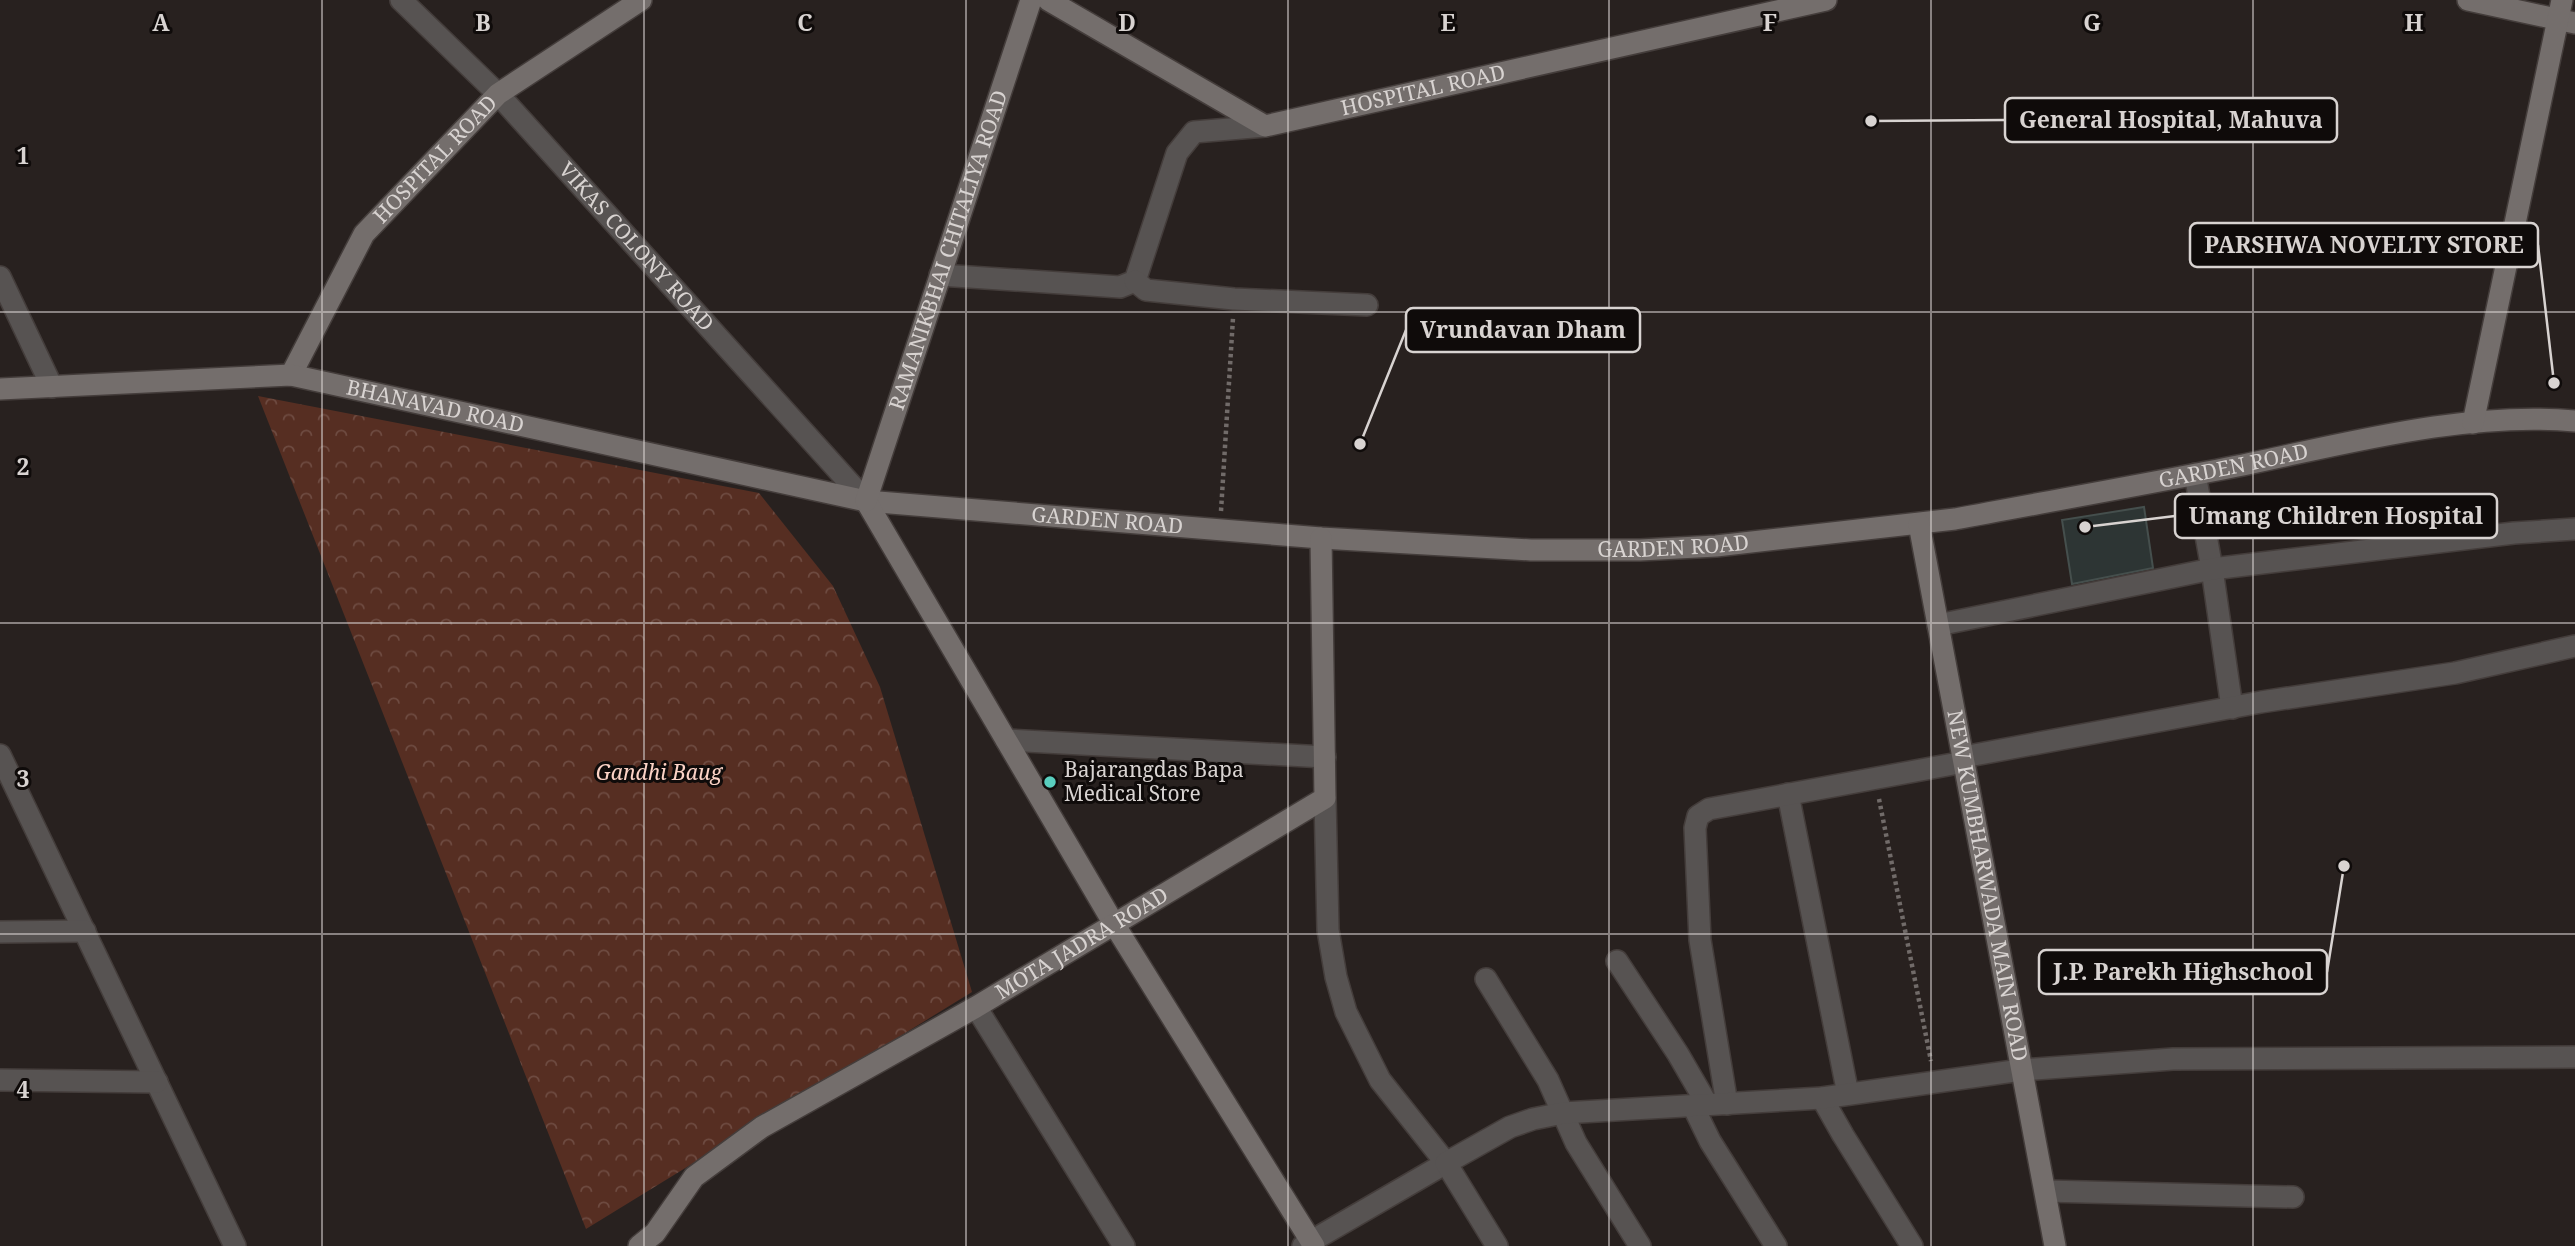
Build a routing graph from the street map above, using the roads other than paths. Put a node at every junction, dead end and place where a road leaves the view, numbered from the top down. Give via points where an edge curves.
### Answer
1 (401, 0) edge
2 (641, 0) edge
3 (1031, 0) edge
4 (1048, 0) edge
5 (1826, 0) edge
6 (2468, 0) edge
7 (2565, 14) edge
8 (498, 94) junction
9 (1265, 126) junction
10 (940, 275) junction
11 (0, 277) edge
12 (1135, 281) junction
13 (1367, 305) dead end
14 (291, 375) junction
15 (52, 387) junction
16 (0, 389) edge
17 (2575, 421) edge
18 (2473, 423) junction
19 (2195, 474) junction
20 (866, 501) junction
21 (1919, 524) junction
22 (2575, 529) edge
23 (1321, 538) junction
24 (2212, 569) junction
25 (1938, 625) junction
26 (2575, 646) edge
27 (2232, 708) junction
28 (1006, 740) junction
29 (0, 755) edge
30 (1325, 757) junction
31 (1963, 760) junction
32 (1788, 794) junction
33 (1325, 798) junction
34 (1114, 924) junction
35 (85, 931) junction
36 (0, 932) edge
37 (1617, 961) dead end
38 (1486, 979) dead end
39 (976, 1007) junction
40 (2575, 1057) edge
41 (2021, 1070) junction
42 (0, 1080) edge
43 (157, 1082) junction
44 (1848, 1094) junction
45 (1822, 1098) junction
46 (1709, 1105) junction
47 (1563, 1113) junction
48 (1446, 1163) junction
49 (2045, 1191) junction
50 (2293, 1197) dead end
51 (1310, 1244) edge
52 (235, 1246) edge
53 (639, 1246) edge
54 (1124, 1246) edge
55 (1497, 1246) edge
56 (1640, 1246) edge
57 (1776, 1246) edge
58 (1912, 1246) edge
59 (2055, 1246) edge

1 - 8 street, VIKAS COLONY ROAD
2 - 8 main road, HOSPITAL ROAD
3 - 10 main road, RAMANIKBHAI CHITALIYA ROAD
4 - 9 main road
5 - 9 main road, HOSPITAL ROAD
6 - 7 main road
7 - 18 main road
8 - 14 main road, HOSPITAL ROAD via 364,233
8 - 20 street, VIKAS COLONY ROAD
9 - 12 street via 1194,132 1185,142 1177,153
10 - 12 street via 1120,287
10 - 20 main road, RAMANIKBHAI CHITALIYA ROAD
11 - 15 street
12 - 13 street via 1146,290
14 - 15 main road, BHANAVAD ROAD
14 - 20 main road, BHANAVAD ROAD
15 - 16 main road, BHANAVAD ROAD
17 - 18 main road, GARDEN ROAD
18 - 19 main road, GARDEN ROAD via 2366,439
19 - 21 main road, GARDEN ROAD
19 - 24 street
20 - 23 main road, GARDEN ROAD
20 - 28 main road
21 - 23 main road, GARDEN ROAD via 1640,551 1531,551
21 - 25 main road, NEW KUMBHARWADA MAIN ROAD
22 - 24 street
23 - 30 main road
24 - 25 street
24 - 27 street
25 - 31 main road, NEW KUMBHARWADA MAIN ROAD
26 - 27 street via 2455,673
27 - 31 street
28 - 30 street
28 - 34 main road
29 - 35 street
30 - 33 main road
31 - 32 street
31 - 41 main road, NEW KUMBHARWADA MAIN ROAD
32 - 44 street
32 - 46 street via 1709,809 1695,822
33 - 34 main road, MOTA JADRA ROAD
33 - 48 street via 1328,930 1346,1012 1380,1080
34 - 39 main road, MOTA JADRA ROAD
34 - 51 main road
35 - 36 street
35 - 43 street
37 - 46 street
38 - 47 street
39 - 53 main road, MOTA JADRA ROAD via 762,1127 708,1165 684,1188 655,1233
39 - 54 street
40 - 41 street via 2173,1059
41 - 44 street
41 - 49 main road, NEW KUMBHARWADA MAIN ROAD
42 - 43 street
43 - 52 street
44 - 45 street
45 - 46 street
45 - 58 street
46 - 47 street
46 - 57 street via 1710,1141
47 - 48 street via 1510,1127
47 - 56 street via 1576,1143
48 - 51 street
48 - 55 street
49 - 50 street
49 - 59 main road, NEW KUMBHARWADA MAIN ROAD

